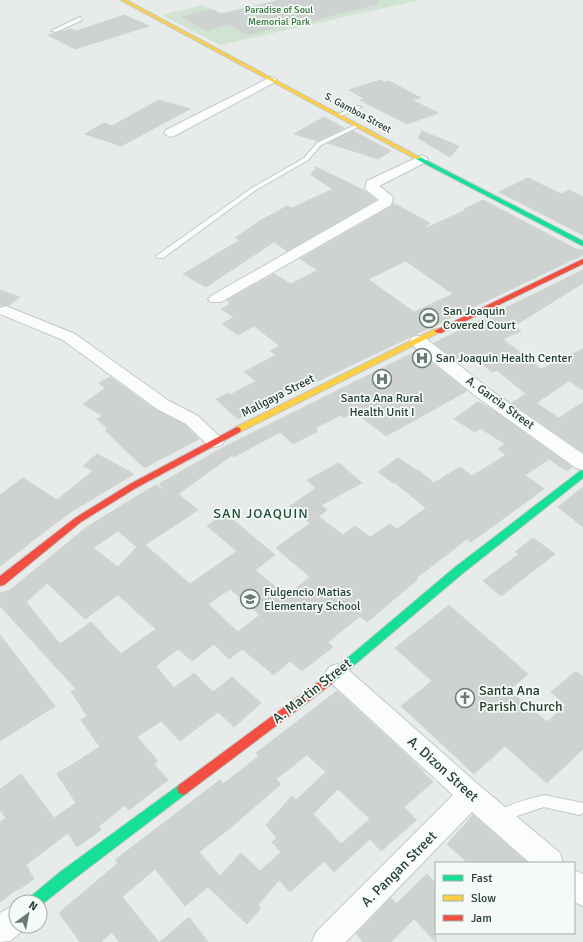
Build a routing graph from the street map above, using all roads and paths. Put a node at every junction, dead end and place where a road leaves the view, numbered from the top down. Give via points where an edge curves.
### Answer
1 (123, 0) edge
2 (80, 19) dead end
3 (54, 31) dead end
4 (271, 80) junction
5 (359, 108) dead end
6 (339, 116) junction
7 (357, 126) junction
8 (170, 133) dead end
9 (422, 159) junction
10 (583, 244) edge
11 (160, 256) dead end
12 (583, 261) edge
13 (216, 299) dead end
14 (6, 310) dead end
15 (418, 341) junction
16 (215, 441) junction
17 (583, 463) edge
18 (583, 473) edge
19 (0, 582) edge
20 (337, 674) junction
21 (471, 796) junction
22 (582, 810) edge
23 (501, 820) junction
24 (549, 862) edge
25 (575, 885) edge
26 (583, 892) edge
27 (45, 894) edge
28 (8, 924) edge
29 (0, 931) edge
30 (326, 942) edge

1 - 4 street, S. Gamboa Street
2 - 3 lane
4 - 6 street, S. Gamboa Street
4 - 8 street
5 - 6 lane
6 - 7 street, S. Gamboa Street
7 - 9 street, S. Gamboa Street
7 - 11 lane via 319,144 306,159 254,190
9 - 10 street, S. Gamboa Street
9 - 13 street via 372,184 372,189 386,197 386,202
12 - 15 street, Maligaya Street
14 - 16 street via 69,337 163,405 192,420
15 - 16 street, Maligaya Street
15 - 17 street, A. Garcia Street via 483,393
16 - 19 street, Maligaya Street via 78,520
18 - 20 street, A. Martin Street via 518,522
20 - 21 street, A. Dizon Street
20 - 27 street, A. Martin Street
21 - 23 street, A. Dizon Street
21 - 30 street, A. Pangan Street
22 - 23 lane via 544,801 510,812
23 - 24 street, A. Dizon Street
25 - 26 street
28 - 29 street

